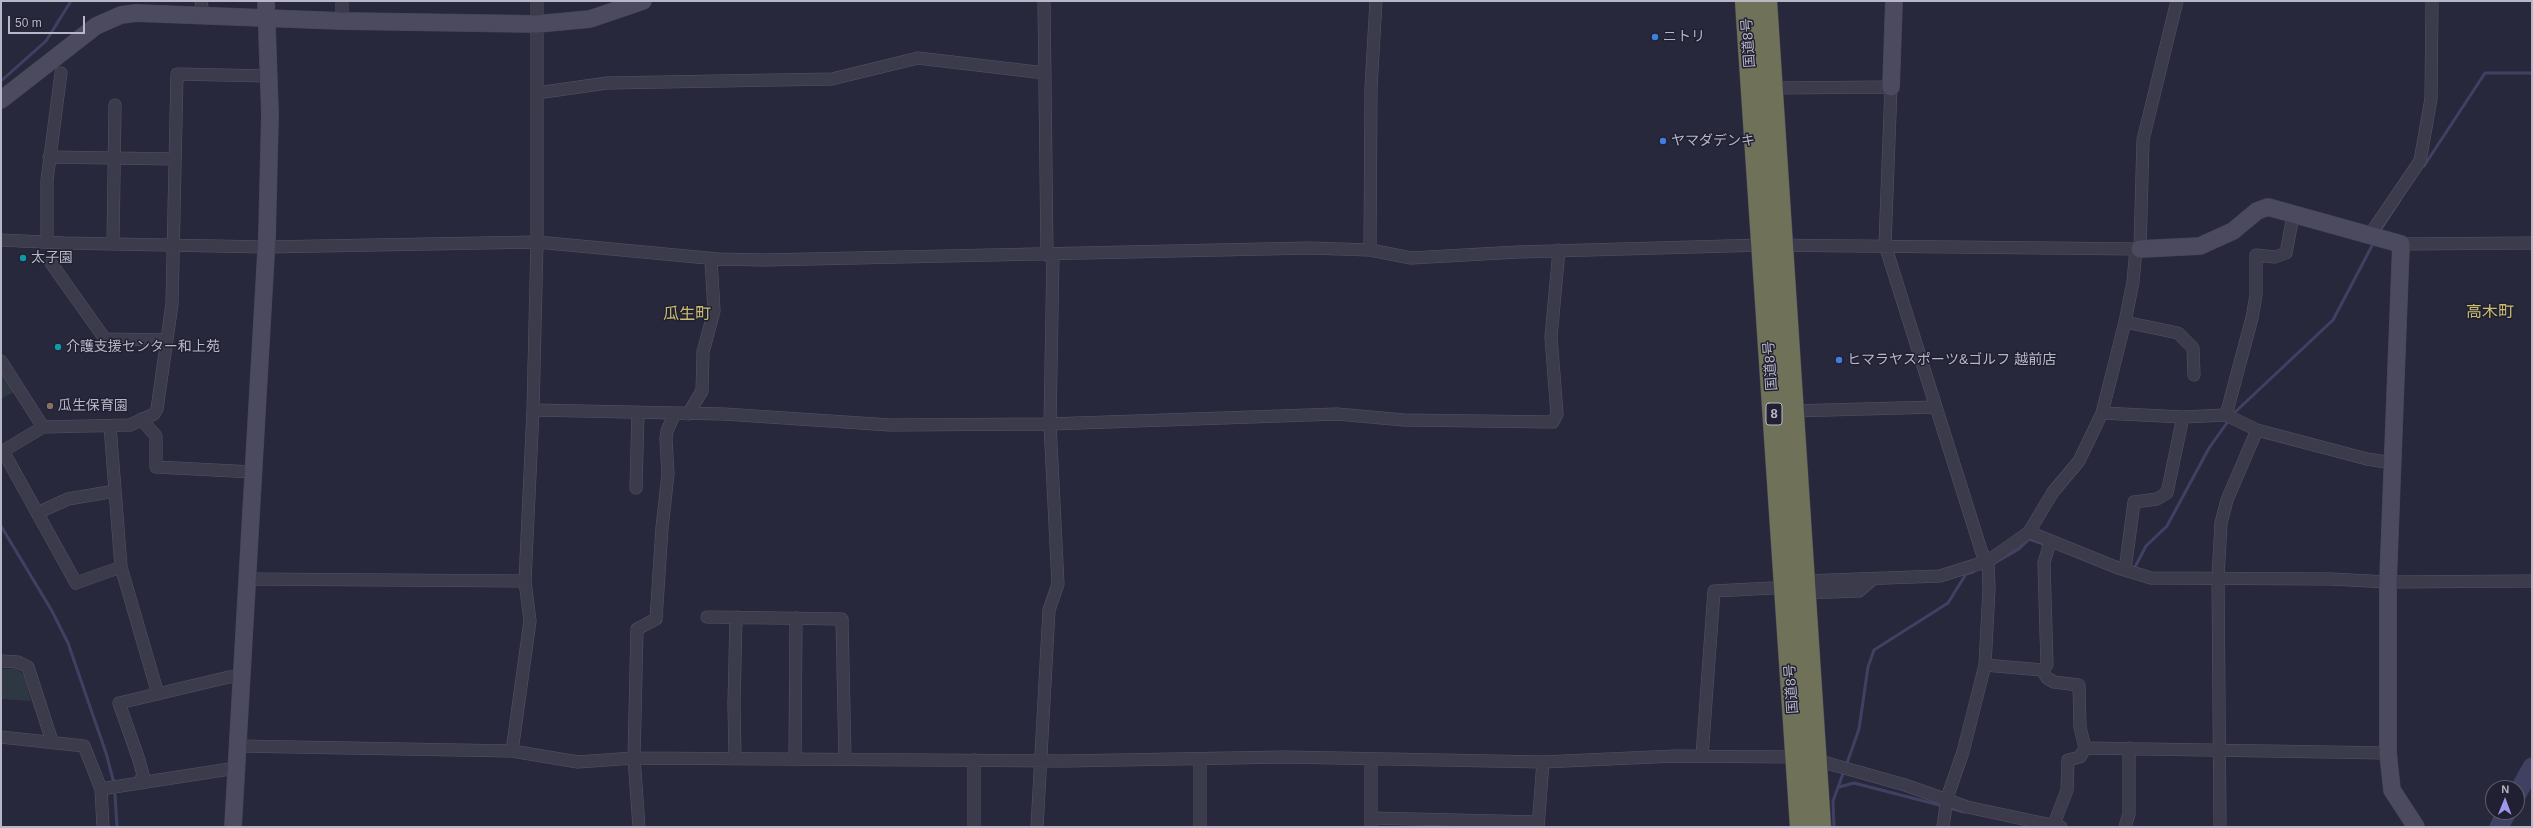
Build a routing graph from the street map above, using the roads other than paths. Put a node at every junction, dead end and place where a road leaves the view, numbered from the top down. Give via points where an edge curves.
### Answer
1 (342, 1) edge
2 (537, 1) edge
3 (643, 1) edge
4 (1044, 1) edge
5 (1376, 1) edge
6 (1746, 1) edge
7 (1766, 1) edge
8 (1894, 1) edge
9 (2177, 1) edge
10 (2432, 1) edge
11 (202, 8) edge
12 (266, 9) edge
13 (342, 21) junction
14 (537, 24) junction
15 (61, 73) dead end
16 (1045, 73) junction
17 (268, 76) junction
18 (1891, 87) junction
19 (1772, 88) junction
20 (537, 93) junction
21 (1, 100) edge
22 (115, 105) dead end
23 (49, 157) junction
24 (114, 158) junction
25 (175, 159) junction
26 (2293, 216) junction
27 (2369, 236) junction
28 (1, 240) edge
29 (47, 241) junction
30 (537, 242) junction
31 (2532, 243) edge
32 (113, 244) junction
33 (2401, 244) junction
34 (173, 245) junction
35 (1773, 245) junction
36 (1885, 245) junction
37 (266, 247) junction
38 (2138, 249) junction
39 (1370, 250) junction
40 (1559, 250) junction
41 (1050, 255) junction
42 (711, 258) junction
43 (51, 263) dead end
44 (2125, 322) junction
45 (167, 340) junction
46 (1, 361) edge
47 (2194, 375) dead end
48 (1936, 407) junction
49 (533, 410) junction
50 (638, 412) junction
51 (1792, 412) junction
52 (2102, 413) junction
53 (675, 414) junction
54 (688, 414) junction
55 (2226, 415) junction
56 (2183, 417) junction
57 (141, 419) junction
58 (1050, 424) junction
59 (110, 426) junction
60 (43, 427) junction
61 (2257, 430) junction
62 (2, 449) edge
63 (2393, 463) junction
64 (254, 472) junction
65 (636, 488) dead end
66 (115, 491) junction
67 (37, 513) junction
68 (2029, 532) junction
69 (2050, 542) junction
70 (1988, 561) junction
71 (121, 567) junction
72 (2125, 570) junction
73 (2218, 577) junction
74 (247, 579) junction
75 (525, 581) junction
76 (2532, 581) edge
77 (2388, 582) junction
78 (1809, 587) junction
79 (1773, 588) dead end
80 (707, 617) dead end
81 (736, 617) junction
82 (796, 618) junction
83 (1, 661) edge
84 (1986, 665) junction
85 (2042, 670) junction
86 (242, 677) junction
87 (158, 694) junction
88 (1, 737) edge
89 (52, 741) junction
90 (238, 746) junction
91 (2085, 748) junction
92 (2129, 748) junction
93 (2218, 750) junction
94 (512, 751) junction
95 (2388, 752) junction
96 (1702, 756) junction
97 (634, 758) junction
98 (735, 758) junction
99 (795, 759) junction
100 (845, 759) junction
101 (1200, 759) junction
102 (1372, 759) junction
103 (1806, 759) junction
104 (974, 760) junction
105 (1041, 761) junction
106 (1543, 762) junction
107 (236, 768) junction
108 (139, 783) junction
109 (101, 790) junction
110 (1947, 798) junction
111 (1371, 823) edge
112 (1538, 824) edge
113 (2058, 826) edge
114 (103, 827) edge
115 (233, 827) edge
116 (639, 827) edge
117 (974, 827) edge
118 (1037, 827) edge
119 (1200, 827) edge
120 (1801, 827) edge
121 (1820, 827) edge
122 (1943, 827) edge
123 (2125, 827) edge
124 (2220, 827) edge
125 (2416, 827) edge

1 - 13 street
2 - 14 street
3 - 14 street via 590,18
4 - 16 street
5 - 39 street via 1371,88
6 - 35 highway, 国道8号 / 8
7 - 19 highway, 国道8号 / 8
8 - 18 street
9 - 38 street via 2142,140
10 - 27 street via 2431,99 2420,161
11 - 12 street
11 - 21 street via 136,13 109,19 67,47
12 - 13 street
12 - 17 street
13 - 14 street
14 - 20 street
15 - 23 street
16 - 20 street via 918,58 832,79 607,83
16 - 41 street
17 - 25 street via 177,74
17 - 37 street via 270,150
18 - 19 street
18 - 36 street
19 - 35 highway, 国道8号 / 8
20 - 30 street
22 - 24 street
23 - 24 street
23 - 29 street
24 - 25 street
24 - 32 street
25 - 34 street
26 - 27 street
26 - 38 street via 2268,207 2257,211 2233,231 2200,246
26 - 55 street via 2286,253 2275,257 2256,255 2256,295 2252,318
27 - 33 street
28 - 29 street
29 - 32 street via 64,244
30 - 37 street
30 - 42 street
30 - 49 street
31 - 33 street
32 - 34 street
33 - 63 street
34 - 37 street
34 - 45 street via 172,304
35 - 36 street
35 - 40 street
35 - 51 highway, 国道8号 / 8
35 - 103 highway, 国道8号 / 8
36 - 38 street
36 - 48 street
37 - 64 street
38 - 44 street
39 - 40 street via 1411,258
39 - 41 street via 1310,248
40 - 58 street via 1551,337 1557,414 1553,422 1404,420 1337,414
41 - 42 street via 764,260
41 - 58 street
42 - 54 street via 714,311 703,352 702,391
43 - 45 street via 105,339
44 - 47 street via 2178,333 2193,348
44 - 52 street
45 - 57 street via 157,409 154,414
46 - 60 street
48 - 51 street
48 - 70 street via 1982,553
49 - 50 street
49 - 75 street
50 - 53 street
50 - 65 street
51 - 78 highway, 国道8号 / 8
52 - 56 street
52 - 68 street via 2079,461 2053,492
53 - 54 street
53 - 97 street via 667,430 666,439 668,474 656,619 637,629
54 - 58 street via 890,425
55 - 56 street
55 - 61 street
56 - 72 street via 2167,493 2157,499 2134,502
57 - 59 street via 130,425
57 - 64 street via 155,433 156,468
58 - 105 street via 1058,584 1049,610
59 - 60 street
59 - 66 street
60 - 62 street
61 - 63 street via 2367,460
61 - 73 street via 2223,510
62 - 67 street
63 - 77 street
64 - 74 street
66 - 67 street via 68,499
66 - 71 street
67 - 71 street via 76,583
68 - 69 street
68 - 70 street
69 - 72 street
69 - 85 street via 2044,563 2047,665
70 - 78 street via 1940,576
70 - 84 street
71 - 87 street
72 - 73 street via 2151,578
73 - 77 street
73 - 93 street
74 - 75 street
74 - 86 street
75 - 94 street via 530,621
76 - 77 street
77 - 95 street
78 - 103 highway, 国道8号 / 8
79 - 96 street via 1714,591
80 - 81 street
81 - 82 street
81 - 98 street
82 - 99 street
82 - 100 street via 842,619
83 - 89 street via 18,662 28,667
84 - 85 street
84 - 110 street via 1963,752
85 - 91 street via 2047,678 2054,682 2079,685 2080,727
86 - 87 street via 229,677
86 - 90 street
87 - 108 street via 119,703 143,775
88 - 89 street
89 - 109 street via 84,746
90 - 94 street
90 - 107 street
91 - 92 street
91 - 113 street via 2080,757 2068,760 2067,790
92 - 93 street
92 - 123 street via 2129,814
93 - 95 street
93 - 124 street
94 - 97 street via 578,762
95 - 125 street via 2392,790
96 - 103 street
96 - 106 street
97 - 98 street
97 - 116 street
98 - 99 street
99 - 100 street
100 - 104 street
101 - 102 street
101 - 105 street
101 - 119 street
102 - 106 street
102 - 111 street
103 - 110 street
103 - 120 highway, 国道8号 / 8
103 - 121 highway, 国道8号 / 8
104 - 105 street
104 - 117 street
105 - 118 street
106 - 112 street
107 - 108 street
107 - 115 street
108 - 109 street
109 - 114 street
110 - 113 street via 1967,807
110 - 122 street
111 - 112 street

